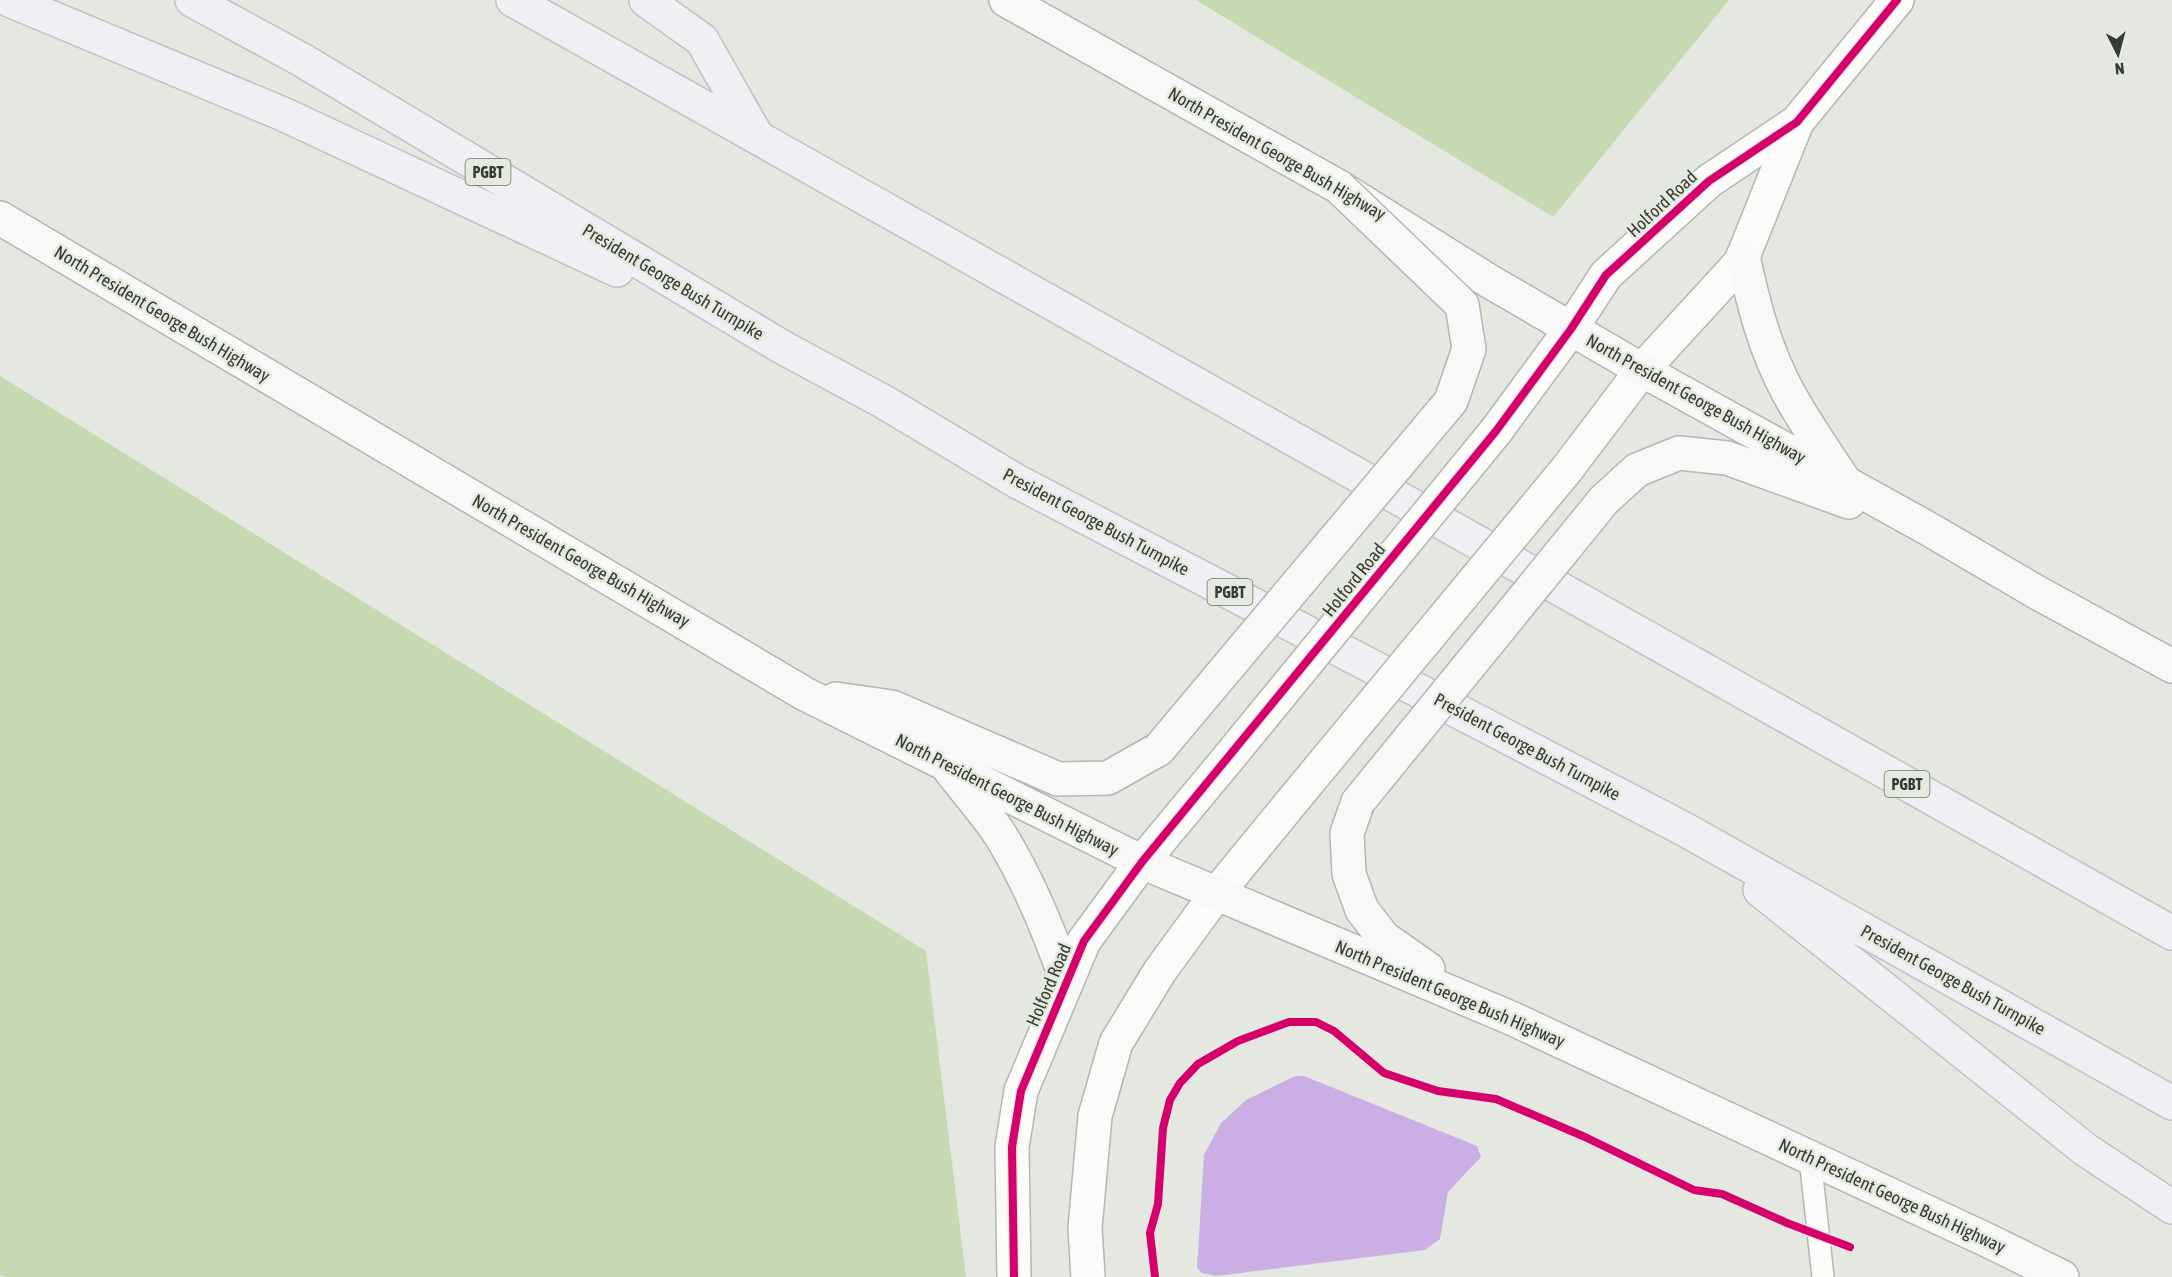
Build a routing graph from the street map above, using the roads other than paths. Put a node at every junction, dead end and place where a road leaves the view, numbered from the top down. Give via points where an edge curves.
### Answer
1 (9, 0) edge
2 (192, 0) edge
3 (513, 0) edge
4 (646, 0) edge
5 (1006, 0) edge
6 (1897, 0) edge
7 (1797, 122) junction
8 (758, 138) junction
9 (1339, 187) junction
10 (0, 218) edge
11 (1743, 256) junction
12 (1571, 329) junction
13 (782, 347) junction
14 (1642, 370) junction
15 (1845, 483) junction
16 (1927, 528) junction
17 (2172, 666) edge
18 (805, 694) junction
19 (945, 764) junction
20 (1684, 829) junction
21 (1142, 862) junction
22 (1216, 893) junction
23 (2172, 933) edge
24 (1067, 982) junction
25 (1482, 1007) junction
26 (2172, 1103) edge
27 (1810, 1158) junction
28 (2172, 1207) edge
29 (1014, 1277) edge
30 (1088, 1277) edge
31 (1823, 1277) edge
32 (2062, 1277) edge

1 - 13 highway via 283,114
2 - 13 highway, President George Bush Turnpike / PGBT via 302,60
3 - 8 highway, PGBT
4 - 8 highway via 702,40
5 - 9 main road, North President George Bush Highway
6 - 7 street, Holford Road
7 - 11 street, Holford Road
7 - 12 street, Holford Road via 1708,181 1606,275
8 - 23 highway, PGBT
9 - 12 main road, North President George Bush Highway
9 - 18 main road, bridge via 1462,305 1469,349 1451,401 1159,749 1108,778 1058,778 892,707
10 - 18 main road, North President George Bush Highway
11 - 14 street, Holford Road
11 - 15 main road via 1752,299 1787,392
12 - 14 main road, North President George Bush Highway
12 - 21 street, Holford Road, bridge via 1496,431
13 - 20 highway, President George Bush Turnpike / PGBT via 1018,482
14 - 15 main road, North President George Bush Highway
14 - 22 street, Holford Road, bridge via 1568,469
15 - 16 main road, North President George Bush Highway
16 - 17 main road, North President George Bush Highway
16 - 25 main road, bridge via 1727,458 1679,453 1637,470 1605,500 1358,802 1347,833 1349,874 1362,910 1384,938
18 - 19 main road, North President George Bush Highway
19 - 21 main road, North President George Bush Highway
19 - 24 main road via 999,834 1031,889
20 - 26 highway, President George Bush Turnpike / PGBT
20 - 28 highway via 2086,1150
21 - 22 main road, North President George Bush Highway
21 - 24 street, Holford Road via 1084,941
22 - 25 main road, North President George Bush Highway
22 - 30 street, Holford Road via 1160,970 1116,1043 1095,1116 1085,1228
24 - 29 street, Holford Road via 1021,1091 1012,1147
25 - 27 main road, North President George Bush Highway
27 - 31 lane
27 - 32 main road, North President George Bush Highway

